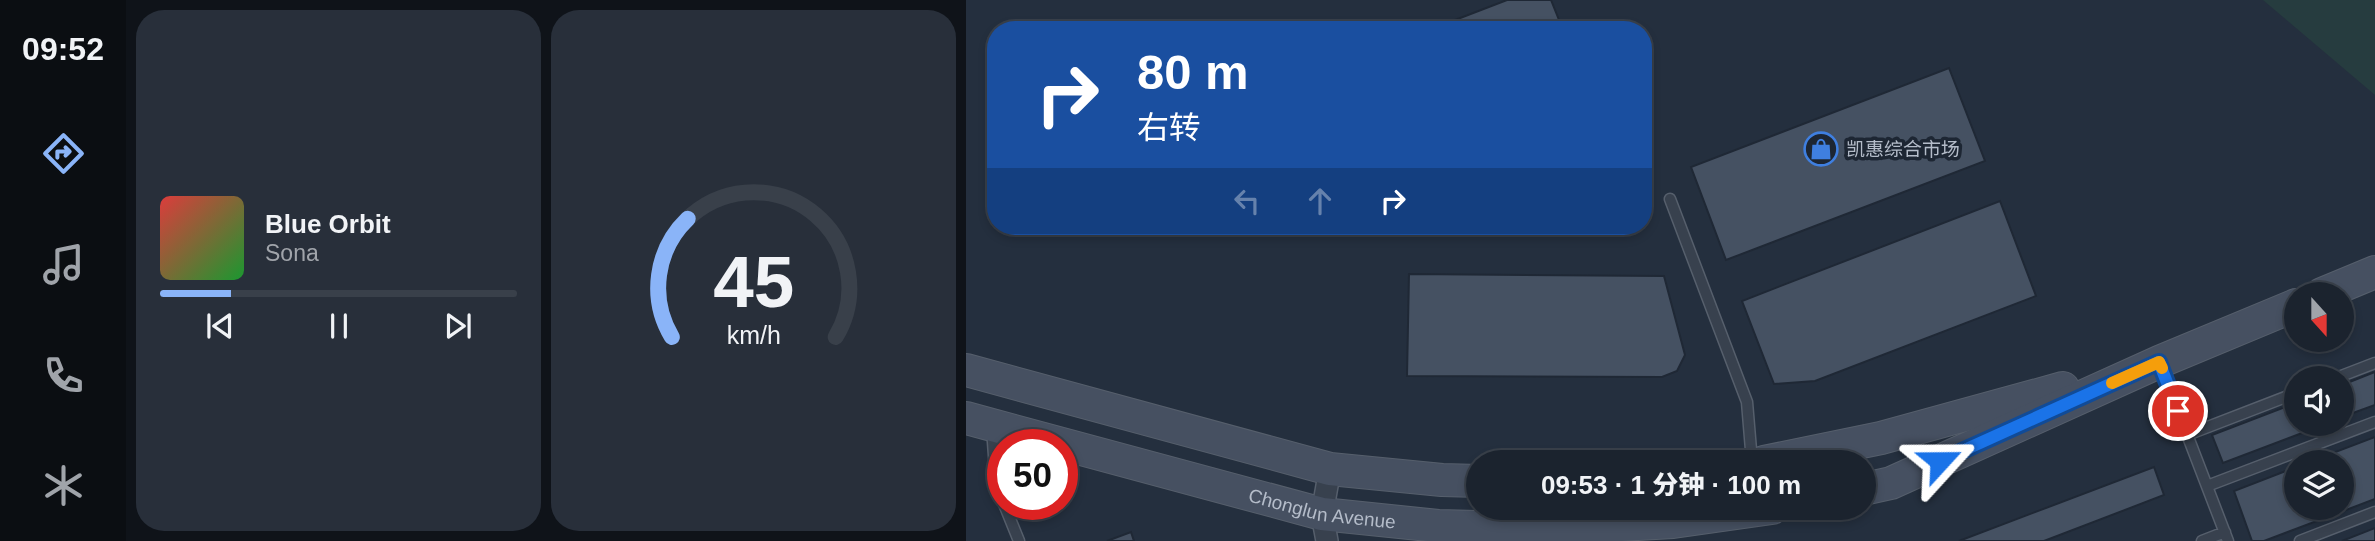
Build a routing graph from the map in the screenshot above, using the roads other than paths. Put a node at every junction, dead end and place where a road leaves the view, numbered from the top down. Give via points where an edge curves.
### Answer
1 (1670, 199) dead end
2 (2375, 272) edge
3 (2351, 282) edge
4 (2284, 310) edge
5 (2159, 362) junction
6 (2375, 363) edge
7 (966, 370) edge
8 (2354, 371) edge
9 (2284, 398) edge
10 (979, 422) edge
11 (2375, 422) edge
12 (2187, 435) junction
13 (1751, 450) edge
14 (1822, 450) edge
15 (987, 451) edge
16 (1330, 469) junction
17 (1466, 481) edge
18 (2207, 486) junction
19 (1876, 487) edge
20 (2375, 512) edge
21 (1010, 520) edge
22 (1687, 520) edge
23 (1324, 527) edge
24 (2226, 537) edge
25 (1019, 541) edge
26 (2202, 541) edge
27 (2300, 541) edge

1 - 13 lane via 1747,402
2 - 3 main road
4 - 5 main road
5 - 12 lane
5 - 14 main road
5 - 19 main road via 1891,484
6 - 8 lane
7 - 16 main road, Chonglun Avenue
9 - 12 lane
10 - 15 lane
10 - 23 main road, Chonglun Avenue
11 - 18 lane
12 - 18 lane
16 - 17 main road, Chonglun Avenue
16 - 23 street
18 - 24 lane
20 - 27 lane
21 - 25 lane
22 - 23 main road, Chonglun Avenue via 1551,529
24 - 26 lane

